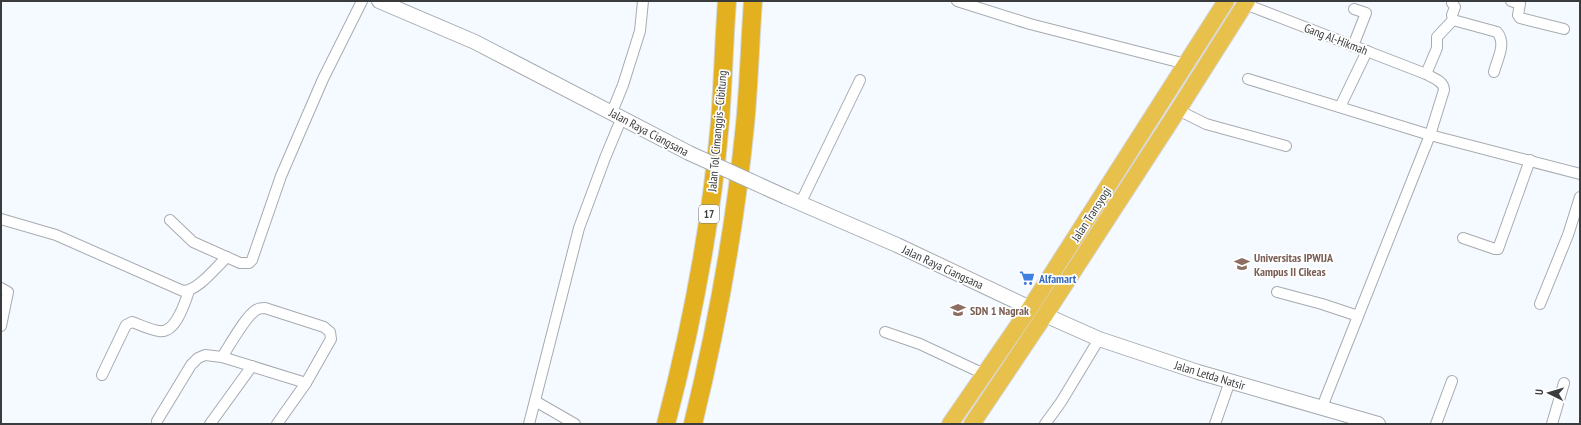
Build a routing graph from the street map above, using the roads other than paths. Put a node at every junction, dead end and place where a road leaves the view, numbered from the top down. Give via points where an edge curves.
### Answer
1 (362, 1) edge
2 (379, 1) edge
3 (643, 1) edge
4 (727, 1) edge
5 (752, 1) edge
6 (957, 1) edge
7 (1226, 1) edge
8 (1452, 1) edge
9 (1511, 1) edge
10 (1246, 2) edge
11 (396, 4) edge
12 (1354, 9) dead end
13 (1453, 20) junction
14 (1564, 29) dead end
15 (1353, 46) junction
16 (1367, 51) junction
17 (1186, 64) junction
18 (1494, 72) dead end
19 (1426, 74) junction
20 (1248, 79) dead end
21 (860, 80) dead end
22 (1340, 107) junction
23 (1178, 110) junction
24 (617, 115) junction
25 (1430, 135) junction
26 (1286, 146) dead end
27 (1530, 160) junction
28 (1580, 174) edge
29 (1580, 197) edge
30 (800, 204) junction
31 (1, 219) edge
32 (170, 220) dead end
33 (1463, 238) dead end
34 (227, 257) junction
35 (1, 288) edge
36 (188, 291) junction
37 (1277, 292) dead end
38 (1540, 304) dead end
39 (1030, 308) junction
40 (1045, 315) junction
41 (1358, 316) junction
42 (1, 326) edge
43 (885, 332) dead end
44 (1099, 338) junction
45 (222, 357) junction
46 (252, 366) junction
47 (102, 374) dead end
48 (984, 374) junction
49 (1452, 381) dead end
50 (1230, 382) junction
51 (306, 383) junction
52 (1564, 383) dead end
53 (535, 401) junction
54 (1322, 407) junction
55 (158, 423) edge
56 (210, 424) edge
57 (277, 424) edge
58 (529, 424) edge
59 (575, 424) edge
60 (666, 424) edge
61 (693, 424) edge
62 (950, 424) edge
63 (972, 424) edge
64 (1045, 424) edge
65 (1215, 424) edge
66 (1378, 424) edge
67 (1436, 424) edge
68 (1552, 424) edge

1 - 34 street via 323,79 281,176 252,260 245,264
2 - 11 main road, Jalan Raya Ciangsana
3 - 24 street via 640,31 623,85
4 - 60 highway, Jalan Tol Cimanggis–Cibitung / 17 via 720,122 707,225 682,364
5 - 61 highway, 17 via 745,124 734,222 707,367
6 - 17 street via 1030,24
7 - 17 highway, Jalan Transyogi
8 - 13 street via 1455,7
9 - 14 street via 1520,4 1520,18
10 - 15 street, Gang Al-Hikmah
10 - 23 highway, Jalan Transyogi
11 - 24 main road, Jalan Raya Ciangsana
12 - 15 street via 1366,13
13 - 18 street via 1497,32 1501,37 1502,43
13 - 19 street via 1437,37 1437,48
15 - 16 street, Gang Al-Hikmah
16 - 19 street, Gang Al-Hikmah
16 - 22 street
17 - 39 highway, Jalan Transyogi
19 - 25 street, Gang Al-Hikmah via 1444,86
20 - 22 street
21 - 30 street
22 - 25 street
23 - 26 street via 1206,124
23 - 40 highway, Jalan Transyogi
24 - 30 main road, Jalan Raya Ciangsana, bridge via 689,153
24 - 53 street via 605,158 579,228
25 - 27 street
25 - 41 street
27 - 28 street
27 - 33 street via 1498,249
29 - 38 street via 1568,235
30 - 39 main road, Jalan Raya Ciangsana via 897,245
31 - 36 street via 56,235
32 - 34 street via 193,242
34 - 36 street
35 - 42 street via 8,292
36 - 47 street via 180,316 166,330 160,331 132,322 126,325
37 - 41 street
39 - 48 highway, Jalan Transyogi
40 - 44 main road, Jalan Letda Natsir
40 - 63 highway, Jalan Transyogi
41 - 54 street
43 - 48 street via 920,344
44 - 50 main road, Jalan Letda Natsir
44 - 64 street
45 - 46 street
45 - 51 street via 255,310 265,308 324,327 330,332 332,339
45 - 55 street via 205,355 191,365
46 - 51 street
46 - 56 street
48 - 62 highway, Jalan Transyogi
49 - 67 street
50 - 54 main road, Jalan Letda Natsir
50 - 65 street
51 - 57 street
52 - 68 street
53 - 58 street
53 - 59 street
54 - 66 main road, Jalan Letda Natsir

